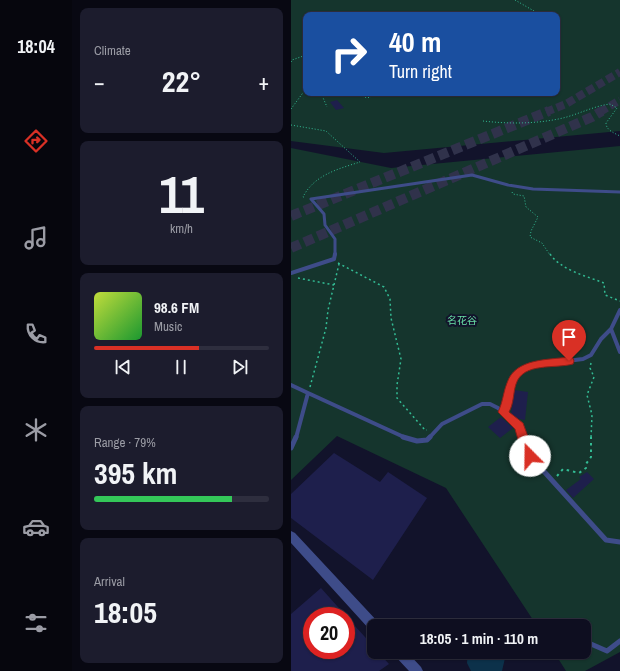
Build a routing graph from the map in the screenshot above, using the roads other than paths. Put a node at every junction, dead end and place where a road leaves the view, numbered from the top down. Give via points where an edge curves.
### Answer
1 (620, 192) edge
2 (291, 273) edge
3 (620, 310) edge
4 (611, 328) junction
5 (620, 352) edge
6 (291, 385) edge
7 (308, 393) junction
8 (503, 412) junction
9 (291, 448) edge
10 (291, 536) edge
11 (620, 542) edge
12 (368, 619) edge
13 (620, 640) edge
14 (591, 644) edge
15 (406, 659) edge
16 (416, 670) edge

1 - 2 lane via 533,189 472,175 311,199 324,214 325,225 335,239 334,259
3 - 4 lane
4 - 5 lane
4 - 8 lane via 591,355 583,359 527,366 511,382 507,407
6 - 7 lane
7 - 8 lane via 417,441 427,440 442,424 482,404 490,404
7 - 9 lane
8 - 11 lane via 519,426 526,450 540,467 606,540
10 - 12 street
13 - 14 lane via 607,650
15 - 16 street

